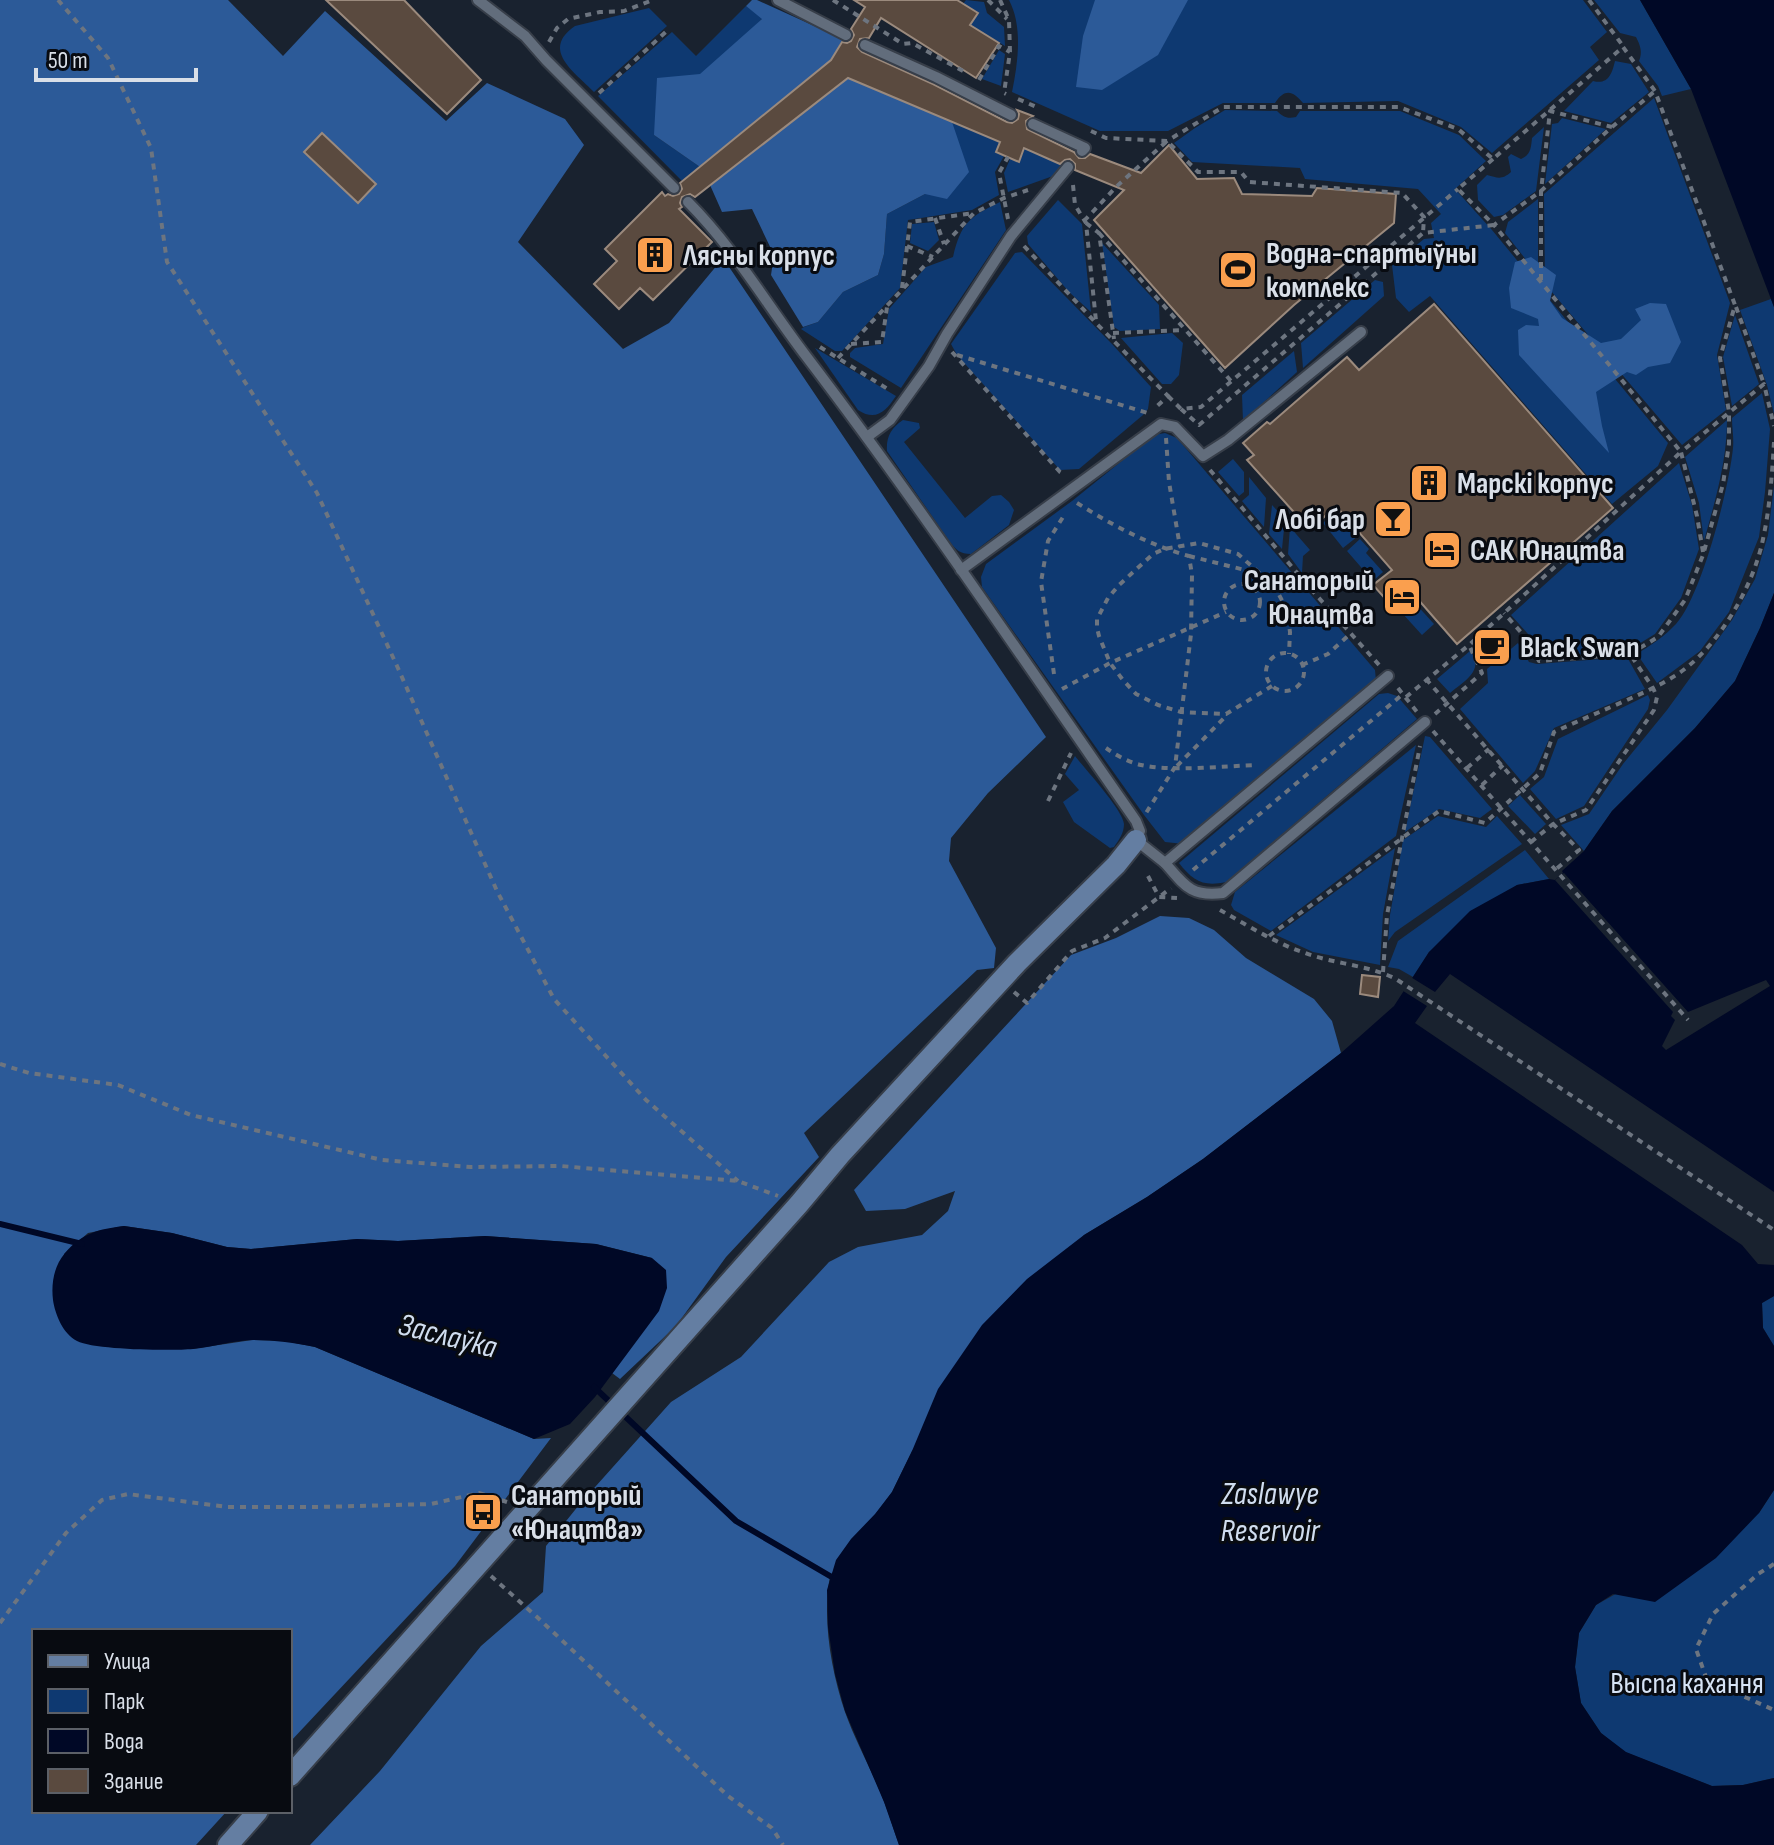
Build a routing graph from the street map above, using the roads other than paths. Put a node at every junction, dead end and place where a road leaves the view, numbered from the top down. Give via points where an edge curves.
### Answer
1 (478, 0) edge
2 (778, 0) edge
3 (846, 35) dead end
4 (865, 45) dead end
5 (1011, 115) dead end
6 (1033, 124) dead end
7 (1082, 151) dead end
8 (1068, 167) dead end
9 (674, 188) dead end
10 (688, 202) dead end
11 (1361, 332) dead end
12 (867, 437) junction
13 (961, 570) junction
14 (1388, 676) road end
15 (1425, 722) road end
16 (1136, 830) junction
17 (1165, 863) junction
18 (292, 1774) edge
19 (256, 1813) edge
20 (228, 1845) edge

1 - 9 lane via 525,36
2 - 3 lane
4 - 5 lane
6 - 7 lane via 1085,148
8 - 12 lane via 1060,185 1012,234 890,420
10 - 12 lane via 742,265
11 - 13 lane via 1203,456 1175,427 1161,424 1071,496
12 - 13 lane
13 - 16 lane
14 - 17 lane
15 - 17 lane via 1223,893 1194,892
16 - 17 lane
16 - 18 street via 1116,865 840,1155
19 - 20 street

